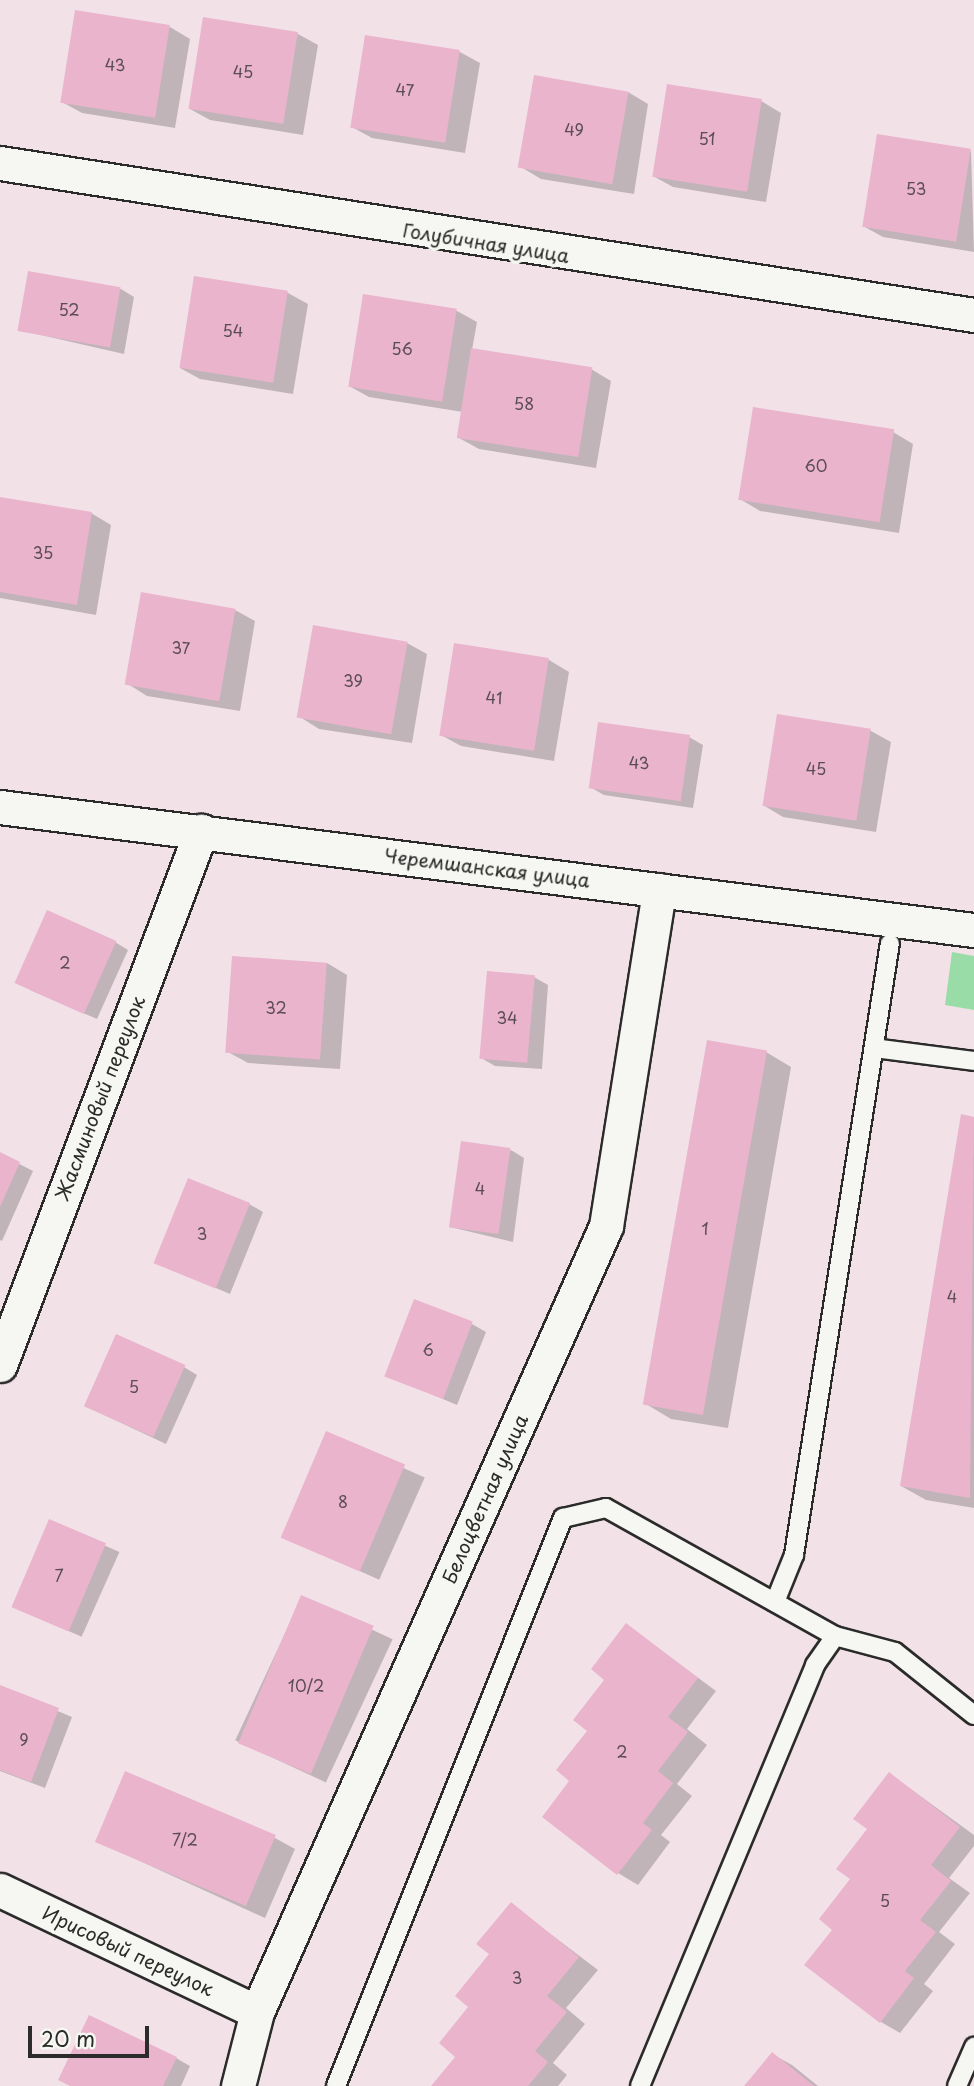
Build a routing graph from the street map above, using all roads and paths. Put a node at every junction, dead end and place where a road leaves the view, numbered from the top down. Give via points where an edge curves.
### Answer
1 (0, 163) edge
2 (974, 315) edge
3 (0, 807) edge
4 (201, 831) junction
5 (659, 890) junction
6 (974, 930) edge
7 (894, 931) junction
8 (874, 1048) junction
9 (974, 1061) edge
10 (0, 1366) edge
11 (775, 1602) junction
12 (835, 1636) junction
13 (974, 1715) edge
14 (0, 1890) edge
15 (257, 2012) junction
16 (974, 2047) edge
17 (238, 2086) edge
18 (336, 2086) edge
19 (640, 2086) edge
20 (957, 2086) edge

1 - 2 street, Голубичная улица
3 - 4 street, Черемшанская улица
4 - 5 street, Черемшанская улица
4 - 10 street, Жасминовый переулок
5 - 7 street, Черемшанская улица
5 - 15 street, Белоцветная улица via 606,1226
6 - 7 street, Черемшанская улица
7 - 8 lane
8 - 9 lane
8 - 11 lane via 794,1555
11 - 12 lane
11 - 18 lane via 606,1508 563,1518
12 - 13 lane via 895,1652
12 - 19 lane via 815,1665
14 - 15 street, Ирисовый переулок
15 - 17 street, Белоцветная улица
16 - 20 lane

